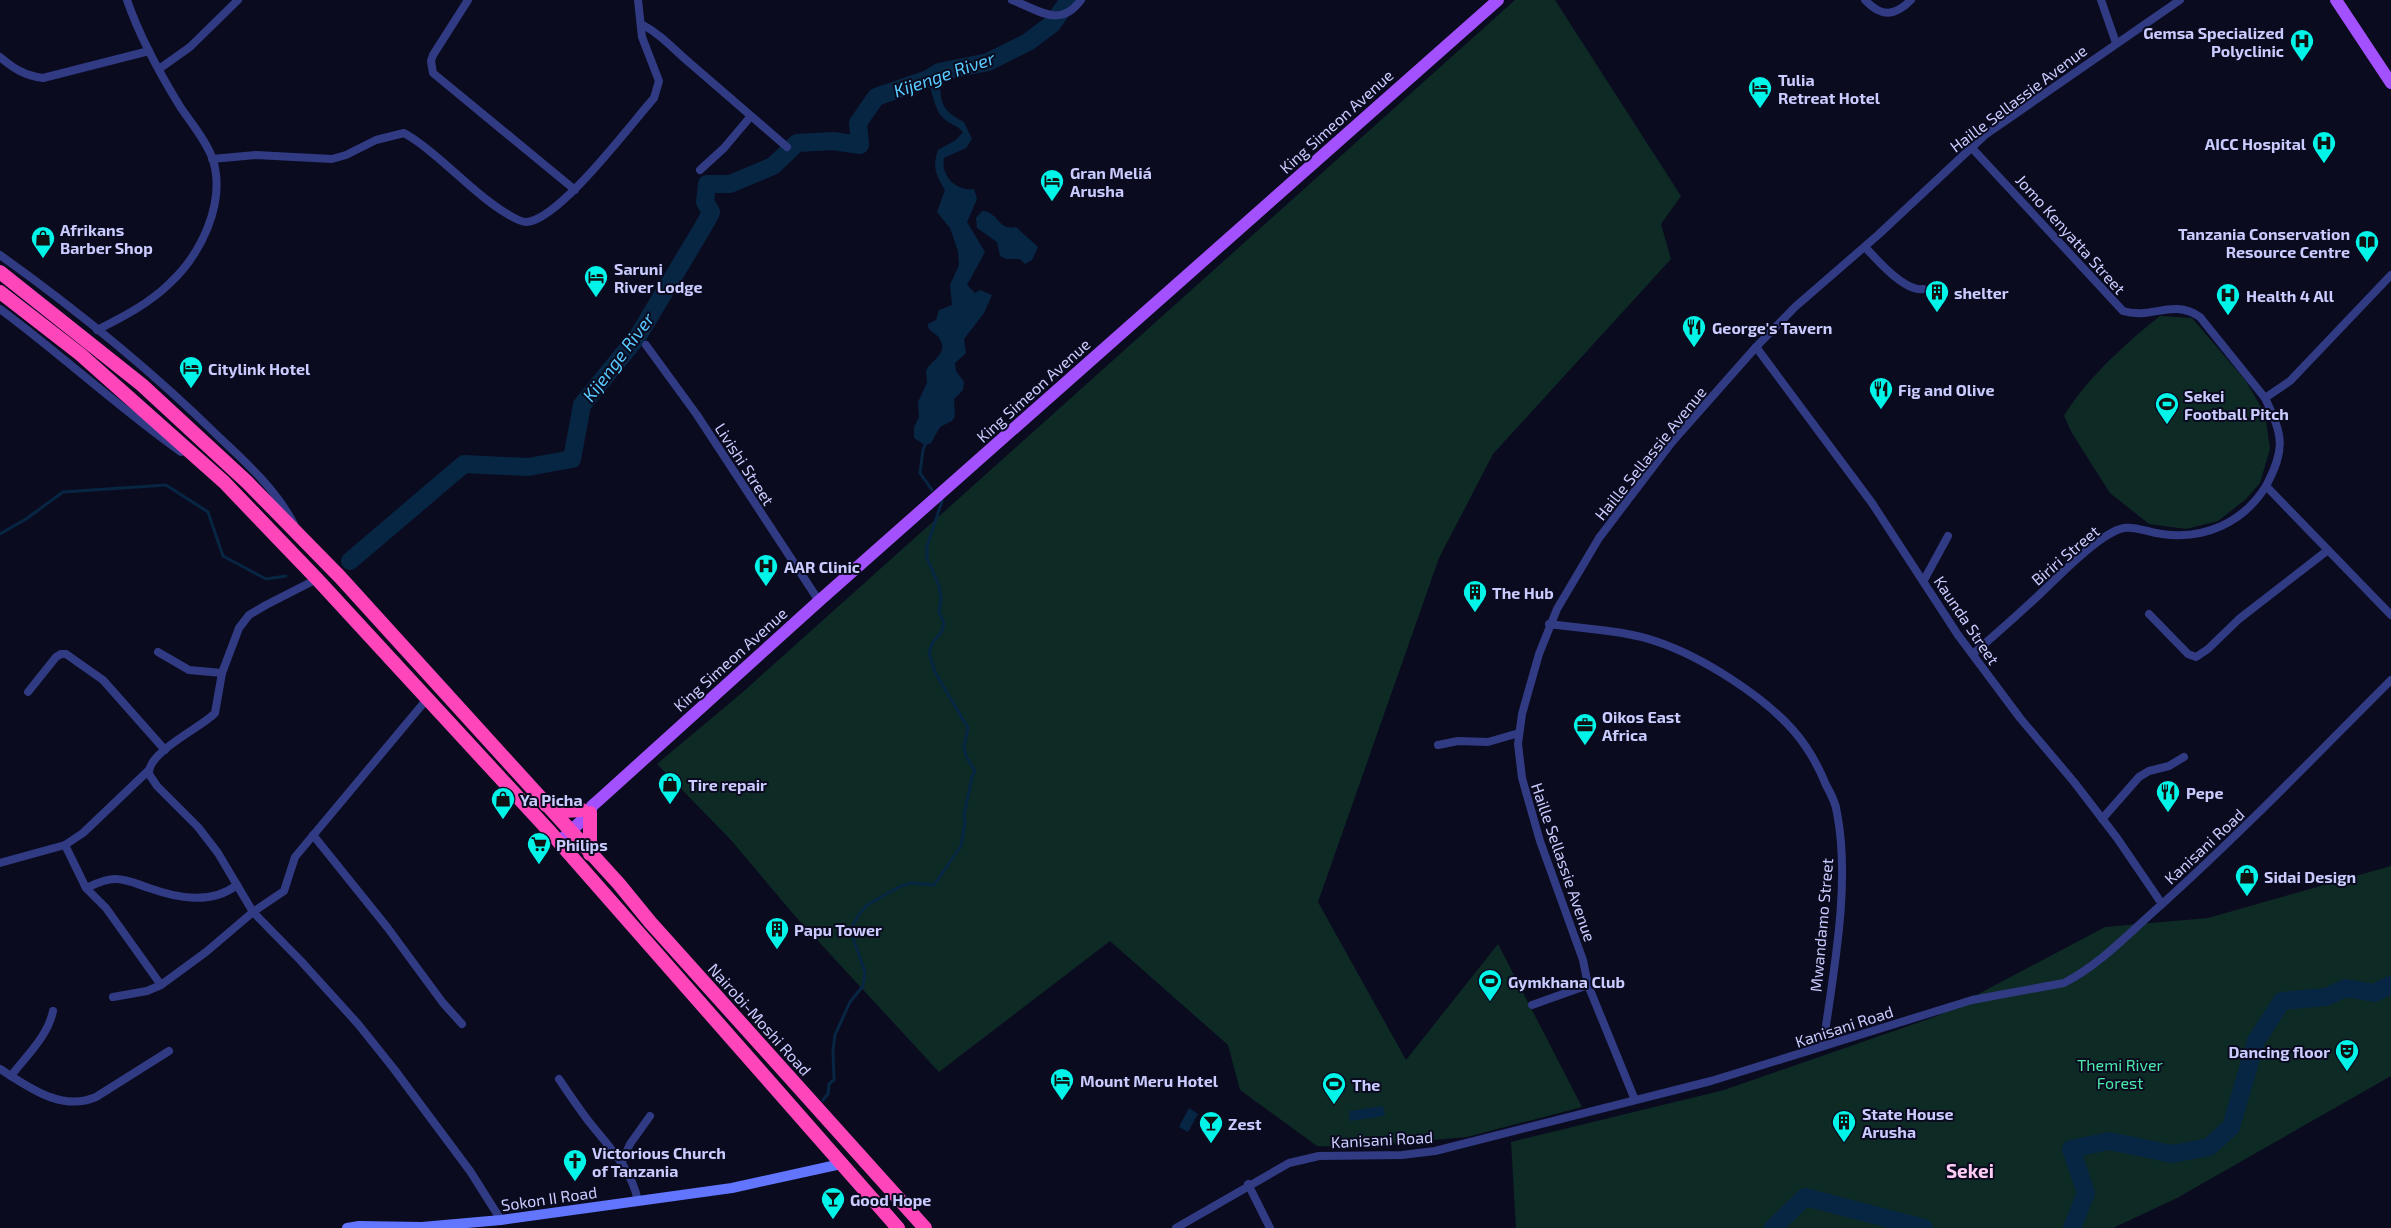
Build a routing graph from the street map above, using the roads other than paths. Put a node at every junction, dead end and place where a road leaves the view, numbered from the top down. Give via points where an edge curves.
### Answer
1 (127, 0) edge
2 (238, 0) edge
3 (468, 0) edge
4 (638, 0) edge
5 (1012, 0) edge
6 (1081, 0) edge
7 (1498, 0) edge
8 (1865, 0) edge
9 (1911, 0) edge
10 (2101, 0) edge
11 (2180, 0) edge
12 (2336, 0) edge
13 (641, 24) junction
14 (2116, 43) junction
15 (149, 51) junction
16 (0, 57) edge
17 (159, 69) junction
18 (2391, 83) edge
19 (751, 116) junction
20 (787, 147) dead end
21 (1971, 147) junction
22 (212, 159) junction
23 (700, 170) dead end
24 (575, 190) junction
25 (1865, 247) junction
26 (0, 255) edge
27 (0, 272) edge
28 (2391, 275) edge
29 (1923, 289) dead end
30 (0, 292) edge
31 (15, 304) junction
32 (1, 310) edge
33 (97, 330) junction
34 (646, 345) dead end
35 (1756, 347) junction
36 (2265, 398) junction
37 (224, 482) junction
38 (2266, 486) junction
39 (1948, 536) dead end
40 (302, 538) junction
41 (2328, 550) junction
42 (317, 579) junction
43 (1924, 580) junction
44 (819, 601) junction
45 (2149, 614) dead end
46 (2391, 615) edge
47 (1550, 624) junction
48 (158, 652) dead end
49 (1973, 654) junction
50 (222, 673) junction
51 (2391, 680) edge
52 (28, 692) dead end
53 (428, 699) junction
54 (1519, 733) junction
55 (1438, 745) dead end
56 (165, 750) junction
57 (2184, 757) dead end
58 (149, 770) junction
59 (531, 789) junction
60 (518, 798) junction
61 (545, 805) junction
62 (588, 810) junction
63 (2102, 819) junction
64 (566, 829) junction
65 (313, 835) junction
66 (555, 838) junction
67 (65, 845) junction
68 (590, 854) junction
69 (0, 863) edge
70 (237, 885) junction
71 (86, 888) junction
72 (2162, 904) junction
73 (253, 912) junction
74 (161, 985) junction
75 (1588, 985) junction
76 (113, 997) dead end
77 (1532, 1004) dead end
78 (53, 1011) dead end
79 (462, 1024) dead end
80 (1823, 1046) junction
81 (169, 1051) dead end
82 (0, 1069) edge
83 (11, 1076) junction
84 (559, 1079) dead end
85 (1635, 1100) junction
86 (650, 1116) dead end
87 (622, 1162) junction
88 (841, 1164) junction
89 (1248, 1184) junction
90 (638, 1201) junction
91 (501, 1220) junction
92 (360, 1227) edge
93 (347, 1228) edge
94 (898, 1228) edge
95 (925, 1228) edge
96 (1176, 1228) edge
97 (1270, 1228) edge

1 - 15 street
2 - 17 street via 190,47
3 - 24 street via 431,61 433,72
4 - 13 street
5 - 6 street via 1047,15 1064,16 1073,11
7 - 44 main road, King Simeon Avenue
8 - 9 street via 1883,12 1893,13
10 - 14 street
11 - 14 street, Haille Sellassie Avenue
12 - 18 main road
13 - 19 street via 667,40
13 - 24 street via 646,52 659,81 654,98
14 - 21 street, Haille Sellassie Avenue
15 - 16 street via 43,78 28,75
15 - 17 street
17 - 22 street
19 - 20 street
19 - 23 street
21 - 25 street, Haille Sellassie Avenue
21 - 36 street, Jomo Kenyatta Street via 2123,311 2133,314 2178,308 2191,310
22 - 24 street via 256,155 332,159 401,132 521,222 532,221 553,210
22 - 33 street via 216,180 215,206 188,261 158,294
25 - 29 street via 1905,285
25 - 35 street, Haille Sellassie Avenue via 1810,293
26 - 33 street
27 - 40 highway, Nairobi-Moshi Road via 142,385
28 - 36 street via 2290,381
30 - 31 highway, Nairobi-Moshi Road
31 - 32 street
31 - 37 highway, Nairobi-Moshi Road via 80,354
32 - 37 street via 154,433
33 - 40 street via 189,407 259,476 283,503
34 - 44 street, Livishi Street via 697,415
35 - 43 street, Kaunda Street via 1872,503
35 - 47 street, Haille Sellassie Avenue via 1684,426 1635,490 1589,554
36 - 38 street, Jomo Kenyatta Street via 2280,435 2276,467
37 - 42 highway, Nairobi-Moshi Road
38 - 41 street
38 - 49 street, Biriri Street via 2249,506 2210,532 2172,536 2124,528 2106,537 2076,560
39 - 43 street
40 - 59 highway, Nairobi-Moshi Road
41 - 45 street via 2196,657 2188,654
41 - 46 street
42 - 50 street via 249,615 232,642
42 - 53 highway, Nairobi-Moshi Road
43 - 49 street, Kaunda Street
44 - 62 main road, King Simeon Avenue
47 - 54 street, Haille Sellassie Avenue via 1531,678
47 - 80 street, Mwandamo Street via 1658,642 1709,665 1759,697 1793,730 1812,756 1834,800 1841,840 1841,898
48 - 50 street via 189,670
49 - 63 street, Kaunda Street
50 - 56 street via 215,713
51 - 72 street, Kanisani Road via 2206,866
52 - 56 street via 56,657 66,654 103,680
53 - 60 highway, Nairobi-Moshi Road
53 - 65 street
54 - 55 street via 1488,742 1458,740
54 - 75 street, Haille Sellassie Avenue via 1527,800 1583,960
56 - 58 street
57 - 63 street via 2139,777
58 - 67 street via 83,833
58 - 70 street via 151,779 198,827 218,853
59 - 60 highway
59 - 61 highway, Nairobi-Moshi Road
60 - 66 highway, Nairobi-Moshi Road
61 - 62 highway via 563,811
61 - 64 highway, Nairobi-Moshi Road
62 - 64 main road, King Simeon Avenue
62 - 68 highway
63 - 72 street, Kaunda Street
64 - 66 main road, King Simeon Avenue
64 - 68 highway, Nairobi-Moshi Road
65 - 73 street via 295,858 284,891
65 - 79 street
66 - 88 highway, Nairobi-Moshi Road
67 - 69 street
67 - 71 street
68 - 95 highway, Nairobi-Moshi Road
70 - 71 street via 212,897 183,897 114,879
70 - 73 street
71 - 74 street via 106,908
72 - 80 street, Kanisani Road via 2115,946 2064,983 1972,1000
73 - 74 street
73 - 91 street via 370,1039 470,1171
74 - 76 street via 148,991
75 - 77 street
75 - 85 street, Haille Sellassie Avenue
78 - 83 street via 44,1033
80 - 85 street, Kanisani Road via 1711,1081
81 - 83 street via 85,1102 60,1102
82 - 83 street
84 - 87 street
85 - 89 street, Kanisani Road via 1435,1151 1402,1155 1319,1156 1289,1163
86 - 87 street via 630,1144
87 - 90 street
88 - 90 street, Sokon II Road via 732,1188
88 - 94 highway, Nairobi-Moshi Road
89 - 96 street, Kanisani Road
89 - 97 street
90 - 91 street, Sokon II Road
91 - 92 street, Sokon II Road via 422,1227
92 - 93 street, Sokon II Road

